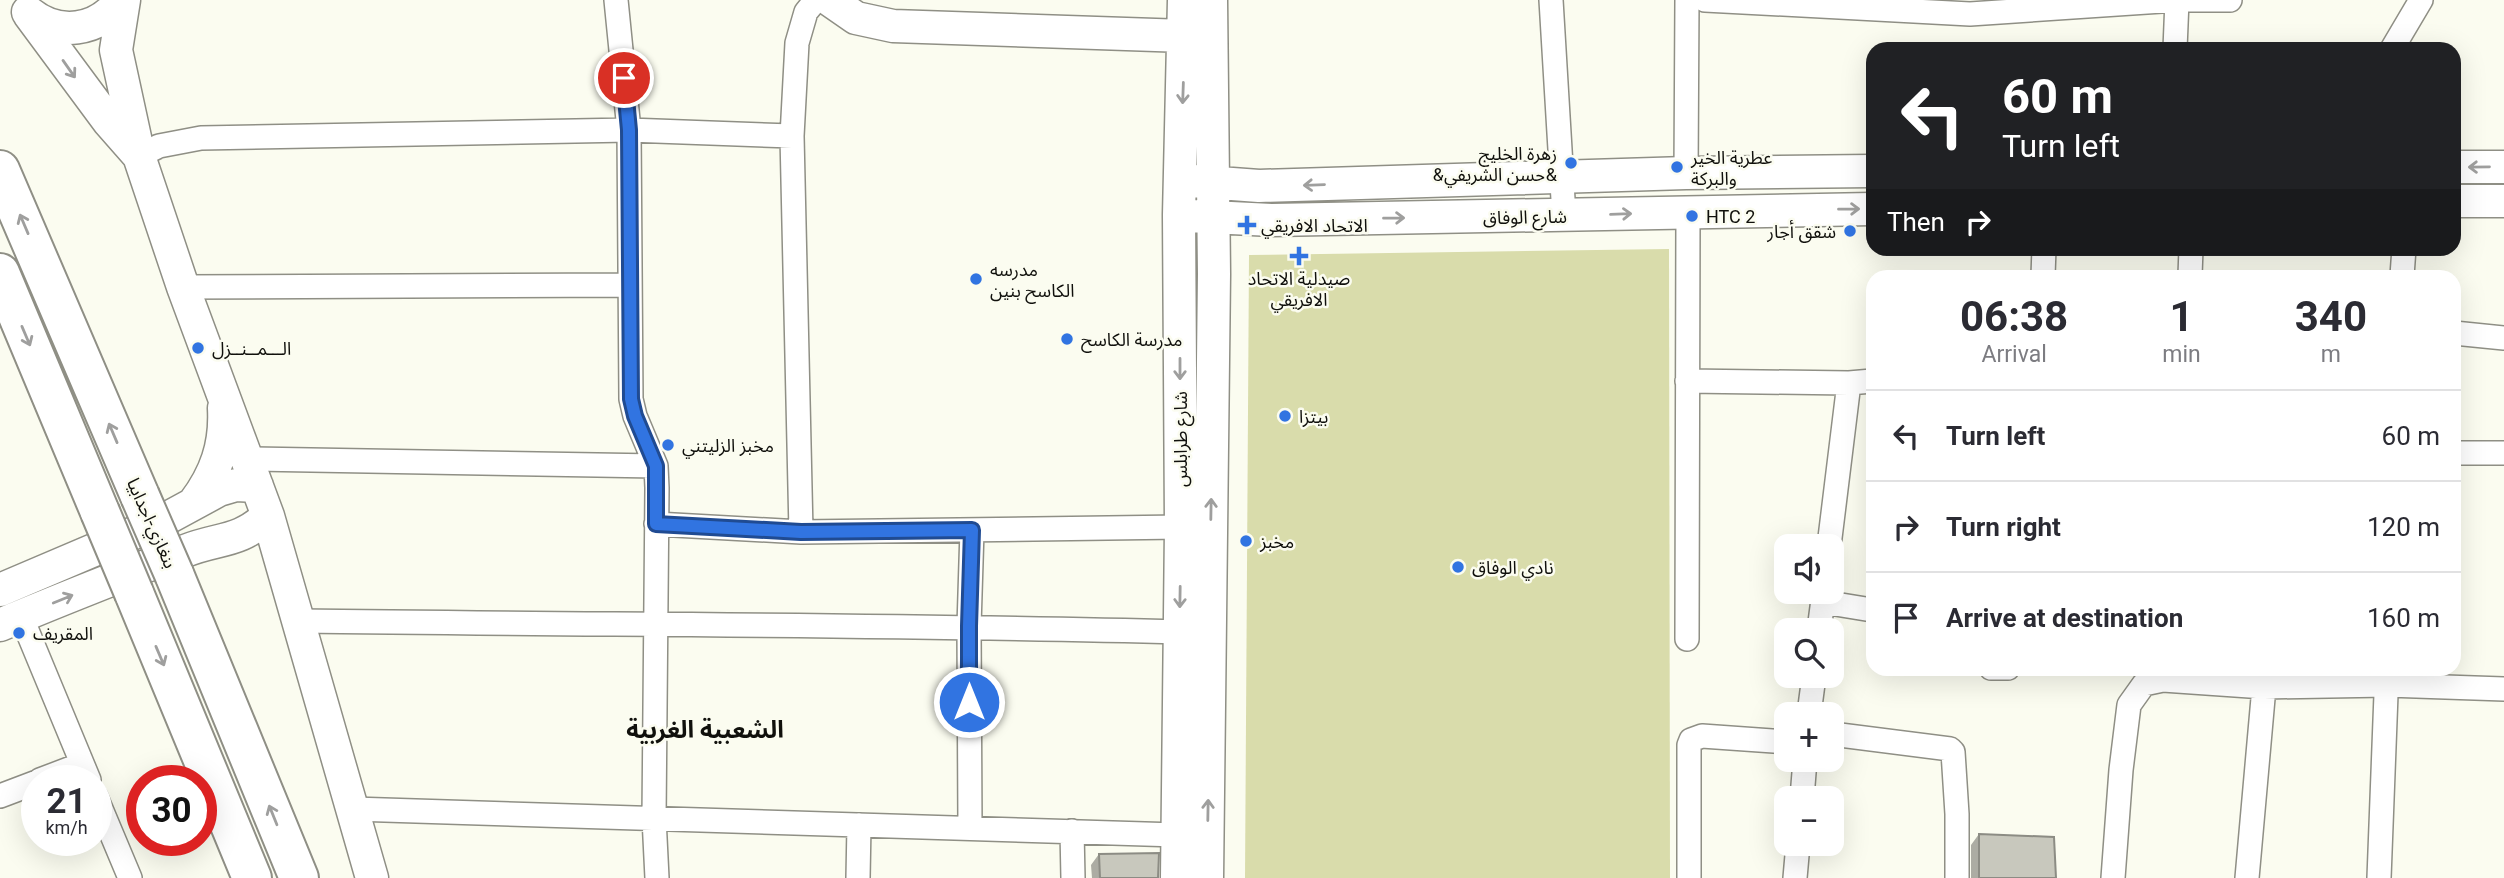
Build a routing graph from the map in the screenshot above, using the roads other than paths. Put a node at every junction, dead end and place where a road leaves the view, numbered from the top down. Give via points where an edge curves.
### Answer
1 (122, 0) edge
2 (616, 0) edge
3 (816, 0) edge
4 (830, 0) edge
5 (1184, 0) edge
6 (1211, 0) edge
7 (1551, 0) edge
8 (1687, 0) edge
9 (1705, 0) edge
10 (2177, 0) edge
11 (2230, 0) edge
12 (2421, 0) edge
13 (24, 7) edge
14 (1970, 7) edge
15 (1185, 36) junction
16 (2175, 42) edge
17 (2396, 42) edge
18 (1213, 127) junction
19 (629, 130) junction
20 (792, 136) junction
21 (139, 156) junction
22 (2461, 167) edge
23 (2504, 167) edge
24 (0, 170) edge
25 (1866, 171) edge
26 (1686, 173) junction
27 (1560, 176) junction
28 (1180, 179) junction
29 (1212, 183) junction
30 (1259, 186) junction
31 (2461, 201) edge
32 (2504, 201) edge
33 (1866, 209) edge
34 (1688, 212) junction
35 (1178, 215) junction
36 (1564, 216) junction
37 (1212, 217) junction
38 (1272, 220) junction
39 (0, 273) edge
40 (1214, 274) junction
41 (630, 285) junction
42 (183, 287) junction
43 (2461, 334) edge
44 (2504, 338) edge
45 (1687, 381) junction
46 (1866, 382) edge
47 (1849, 383) junction
48 (220, 386) junction
49 (2461, 453) edge
50 (2504, 453) edge
51 (656, 466) junction
52 (252, 473) junction
53 (193, 505) junction
54 (268, 516) junction
55 (656, 524) junction
56 (1181, 527) junction
57 (972, 530) junction
58 (801, 532) junction
59 (1830, 534) edge
60 (223, 542) junction
61 (288, 585) junction
62 (0, 590) edge
63 (1844, 602) edge
64 (1866, 608) edge
65 (11, 620) edge
66 (300, 621) junction
67 (656, 626) junction
68 (969, 626) junction
69 (1180, 632) junction
70 (1687, 639) dead end
71 (2159, 676) edge
72 (2179, 676) edge
73 (2387, 677) edge
74 (2503, 685) edge
75 (2264, 687) junction
76 (1844, 736) edge
77 (1774, 741) edge
78 (83, 765) edge
79 (21, 788) edge
80 (0, 796) edge
81 (353, 809) junction
82 (654, 818) junction
83 (859, 825) junction
84 (971, 828) junction
85 (1072, 831) junction
86 (112, 835) edge
87 (1177, 835) junction
88 (1797, 856) edge
89 (130, 878) edge
90 (252, 878) edge
91 (299, 878) edge
92 (372, 878) edge
93 (657, 878) edge
94 (858, 878) edge
95 (1073, 878) edge
96 (1177, 878) edge
97 (1207, 878) edge
98 (1689, 878) edge
99 (1795, 878) edge
100 (1956, 878) edge
101 (2113, 878) edge
102 (2247, 878) edge
103 (2379, 878) edge

1 - 13 street via 111,13 85,27 55,27
1 - 21 street via 116,50
2 - 19 street
3 - 20 street via 806,12 797,43
4 - 15 street via 856,18 893,26
5 - 15 street, شارع طرابلس
6 - 18 street, شارع طرابلس
7 - 27 street
8 - 26 street
9 - 14 street
10 - 11 street
10 - 14 street
10 - 16 street
12 - 17 street
13 -> 21 street
15 -> 28 street, شارع طرابلس
18 - 29 street, شارع طرابلس
18 - 30 street via 1223,156 1244,179
19 - 20 street
19 - 21 street via 201,138 159,146
19 - 41 street
20 - 58 street
21 - 42 street
23 -> 22 street
91 -> 24 highway, بنغازي-اجدابيا, bridge
25 - 26 street
26 - 27 street
27 -> 30 street
27 - 36 street
28 - 29 street
28 - 35 street, شارع طرابلس
29 - 30 street
29 - 37 street, شارع طرابلس
31 - 32 street
34 -> 33 street, شارع الوفاق
36 -> 34 street, شارع الوفاق
34 - 45 street
35 - 37 street, شارع الوفاق
35 -> 56 street, شارع طرابلس
38 -> 36 street, شارع الوفاق
37 - 38 street, شارع الوفاق
37 - 40 street, شارع طرابلس
38 - 40 street via 1234,238
39 -> 90 highway, bridge
97 -> 40 street, شارع طرابلس
41 - 42 street
41 - 51 street via 631,399
42 - 48 street
43 - 44 street
45 - 47 street
45 - 70 street
46 - 47 street
47 - 59 street
48 - 52 street
48 - 53 street via 223,440 213,474
49 - 50 street
51 - 52 street
51 - 55 street
52 - 53 street via 242,485
52 - 54 street
53 - 62 street
54 - 60 street
54 - 61 street
55 - 58 street
55 - 67 street
56 - 57 street
56 -> 69 street, شارع طرابلس
57 - 58 street
57 - 68 street
60 - 61 street via 260,557
65 -> 60 street via 189,549
61 - 66 street
63 - 64 street
65 - 78 street
66 - 67 street
66 - 81 street
67 - 68 street
67 - 82 street
68 - 69 street
68 - 84 street
69 - 87 street, شارع طرابلس
71 - 101 street via 2144,684 2129,705
72 - 75 street
73 - 74 street
73 - 75 street
73 - 103 street
75 - 102 street
76 - 100 street via 1953,752
77 - 98 street via 1702,736 1691,740
79 - 80 street
81 - 82 street
81 - 92 street
82 - 83 street
82 - 93 street
83 - 84 street
83 - 94 street
84 - 85 street
85 - 87 street
85 - 95 street
86 - 89 street
87 - 96 street, شارع طرابلس
88 - 99 street

